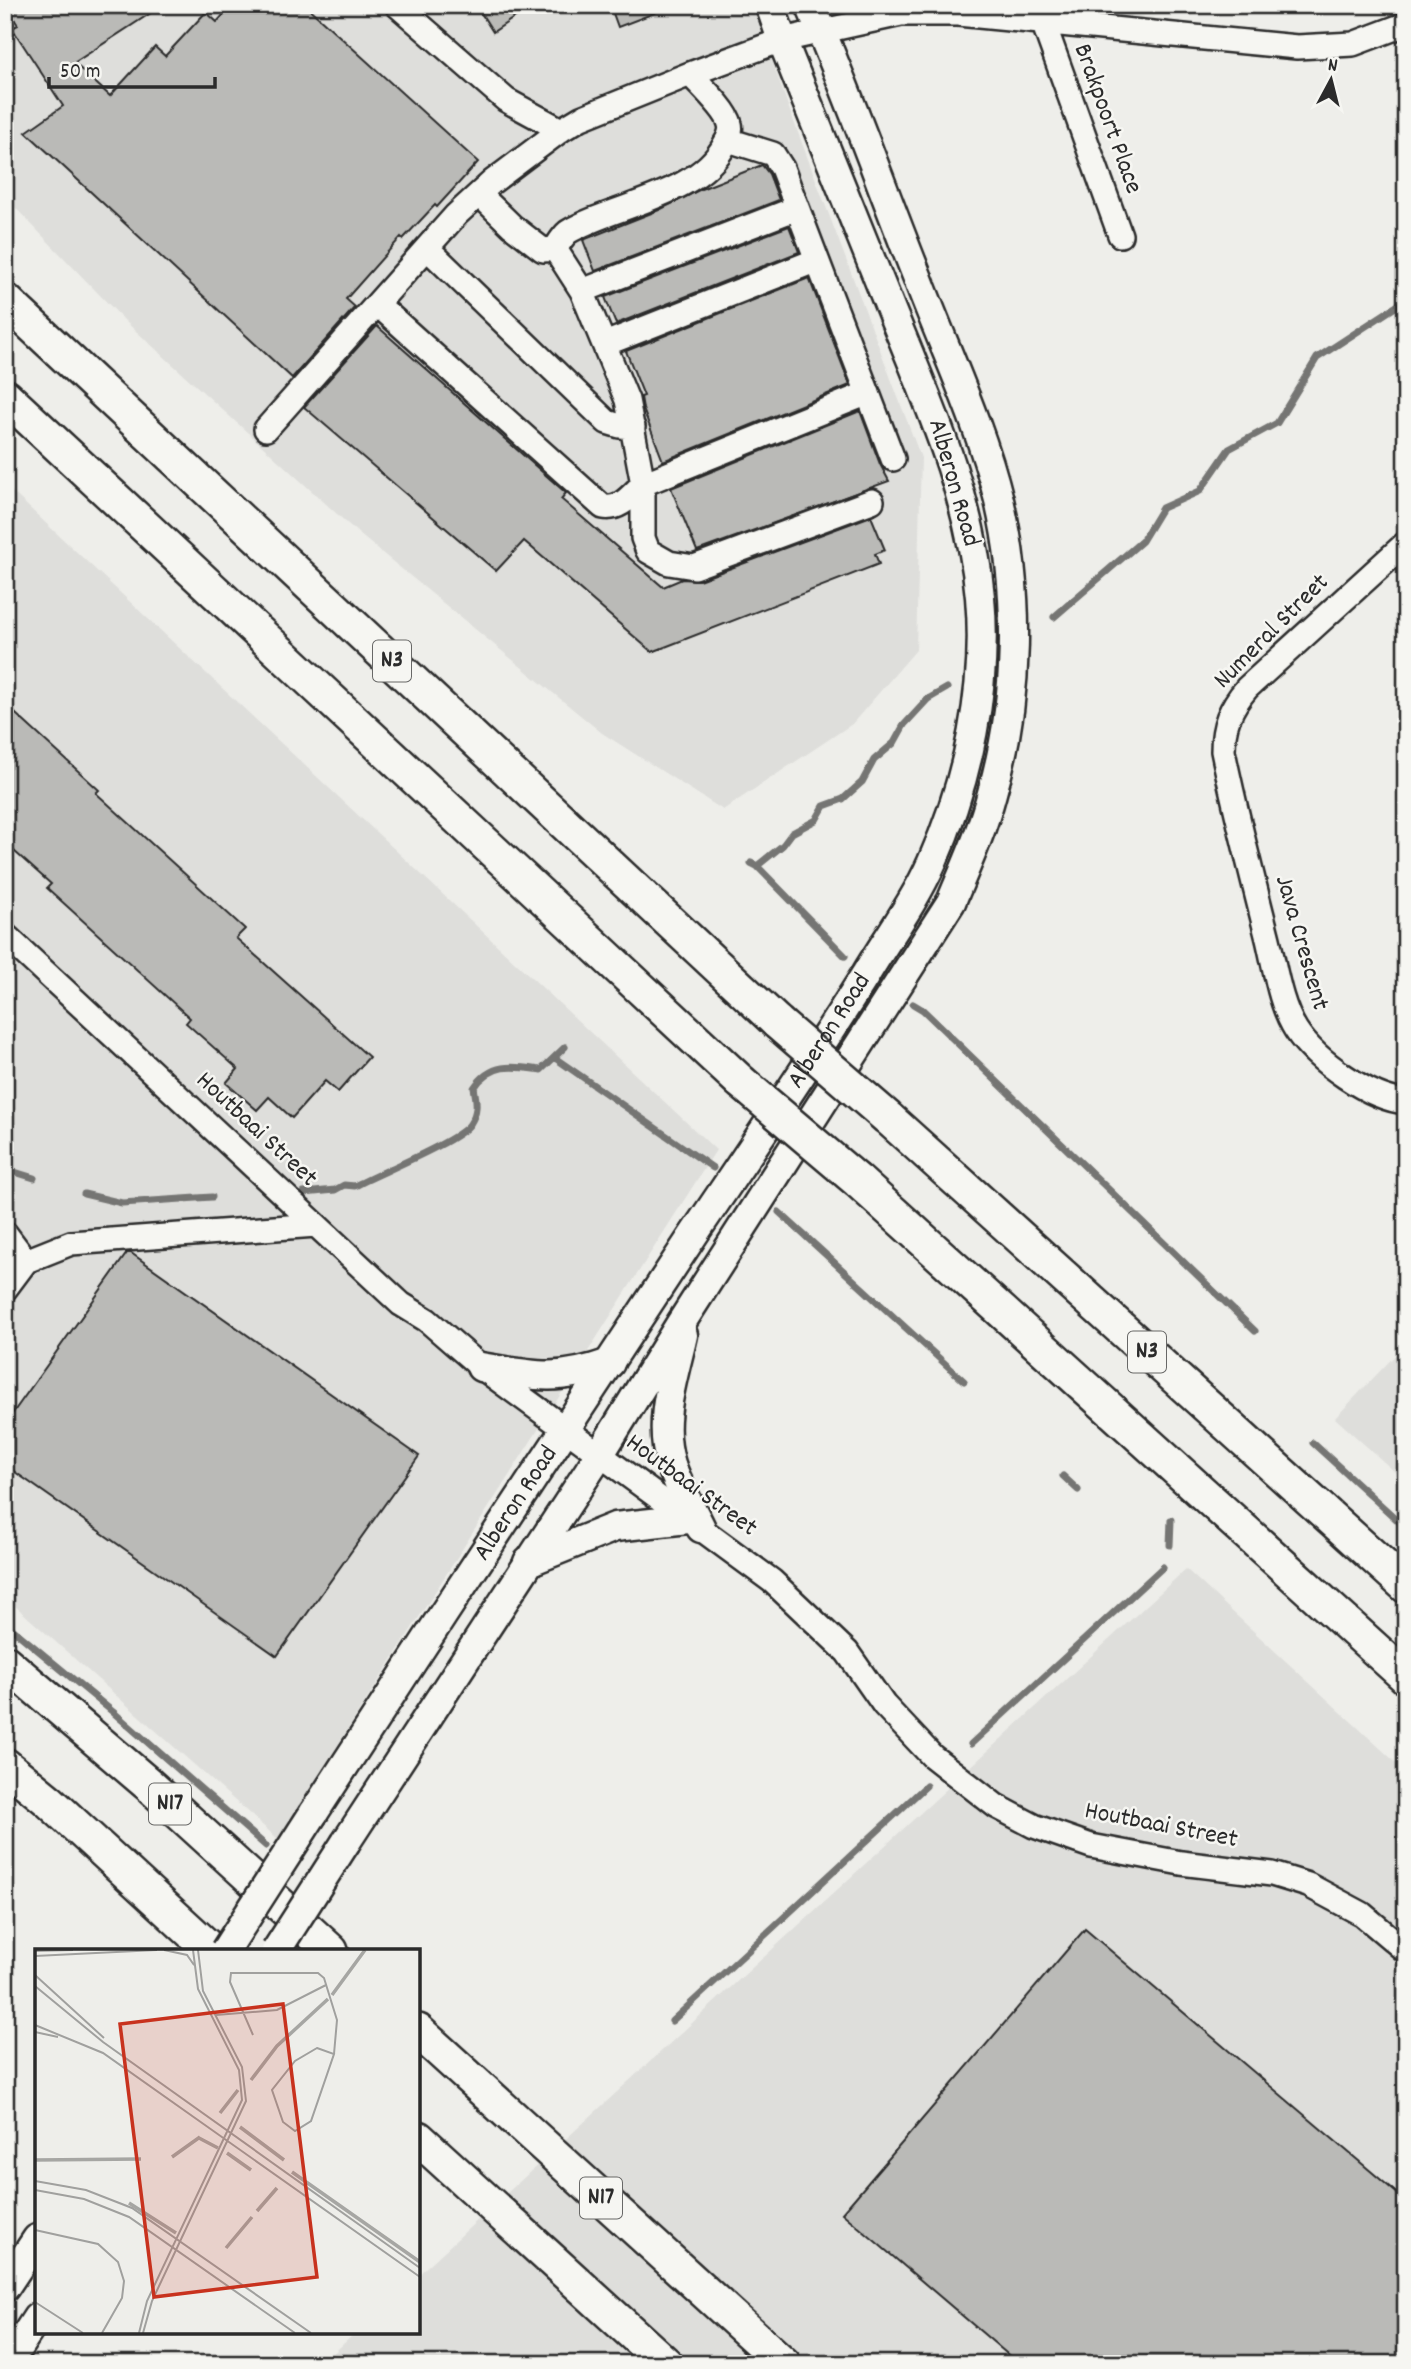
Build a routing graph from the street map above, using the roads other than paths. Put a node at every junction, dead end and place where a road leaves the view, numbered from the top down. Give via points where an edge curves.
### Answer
1 (397, 5) edge
2 (770, 5) edge
3 (810, 5) edge
4 (1039, 13) edge
5 (1406, 24) edge
6 (821, 32) junction
7 (782, 40) junction
8 (690, 74) junction
9 (561, 130) junction
10 (728, 140) junction
11 (479, 194) junction
12 (797, 208) junction
13 (1120, 235) dead end
14 (427, 248) junction
15 (555, 249) junction
16 (817, 260) junction
17 (582, 292) junction
18 (5, 300) edge
19 (377, 304) junction
20 (605, 344) junction
21 (868, 393) junction
22 (5, 396) edge
23 (632, 426) junction
24 (266, 429) dead end
25 (893, 459) dead end
26 (643, 484) junction
27 (872, 501) dead end
28 (1406, 543) edge
29 (1250, 863) joint
30 (5, 935) edge
31 (1406, 1102) edge
32 (316, 1225) junction
33 (5, 1233) edge
34 (26, 1261) junction
35 (5, 1289) edge
36 (689, 1311) junction
37 (610, 1363) junction
38 (481, 1367) junction
39 (565, 1429) junction
40 (600, 1454) junction
41 (694, 1524) junction
42 (528, 1562) junction
43 (1406, 1587) edge
44 (5, 1662) edge
45 (1406, 1677) edge
46 (5, 1765) edge
47 (210, 1949) edge
48 (226, 1949) edge
49 (277, 1949) edge
50 (329, 1949) edge
51 (1406, 1951) edge
52 (420, 2033) edge
53 (420, 2140) edge
54 (35, 2242) edge
55 (5, 2287) edge
56 (35, 2321) edge
57 (7, 2364) edge
58 (666, 2364) edge
59 (784, 2364) edge

1 - 9 street via 506,100
2 - 7 main road, Alberon Road
3 - 6 main road, Alberon Road
4 - 5 street via 1297,47 1353,44
4 - 6 street via 901,13
4 - 13 street, Brakpoort Place
6 - 7 street
6 - 36 main road, Alberon Road via 970,413 998,498 1010,556 1014,624 1011,697 992,793 951,902
7 - 8 street
7 - 37 main road, Alberon Road via 954,470 967,516 981,602 979,691 950,819 918,890 798,1082
8 - 9 street
8 - 10 street via 730,122
9 - 11 street
10 - 12 street via 773,153
10 - 15 street via 710,164 692,177 658,197 566,233
11 - 14 street
11 - 15 street via 533,243 543,250
12 - 16 street
12 - 17 street
14 - 19 street
14 - 23 street via 607,422
15 - 17 street
16 - 20 street
16 - 21 street
17 - 20 street
18 - 43 highway, N3, bridge via 778,1023
19 - 24 street
19 - 26 street via 603,507 621,505
20 - 23 street via 628,400
21 - 25 street
21 - 26 street
22 - 45 highway, N3, bridge via 741,1082 858,1181
23 - 26 street
26 - 27 street via 643,538 648,551 669,563 694,567
28 - 29 street, Numeral Street via 1263,672 1231,709 1223,751
29 - 31 street, Java Crescent via 1295,1029 1321,1057 1359,1085
30 - 32 street, Houtbaai Street
32 - 34 street via 71,1243
32 - 38 street, Houtbaai Street via 401,1304 427,1320
33 - 34 street
34 - 35 street
36 - 40 main road, Alberon Road
36 - 41 main road via 666,1416 666,1441
37 - 38 main road via 566,1376 541,1377
37 - 39 main road, Alberon Road
38 - 39 street, Houtbaai Street
39 - 40 street, Houtbaai Street
39 - 48 main road, Alberon Road, bridge
40 - 41 street, Houtbaai Street
40 - 42 main road, Alberon Road
41 - 42 main road via 615,1527
41 - 51 street, Houtbaai Street via 772,1581 847,1652 884,1705 932,1756 996,1806 1034,1826 1091,1846 1272,1874 1308,1885 1362,1914
42 - 49 main road, Alberon Road, bridge
44 - 50 highway, N17 via 148,1784
46 - 47 highway
52 - 59 highway, N17
53 - 58 highway
54 - 55 main road
56 - 57 main road

